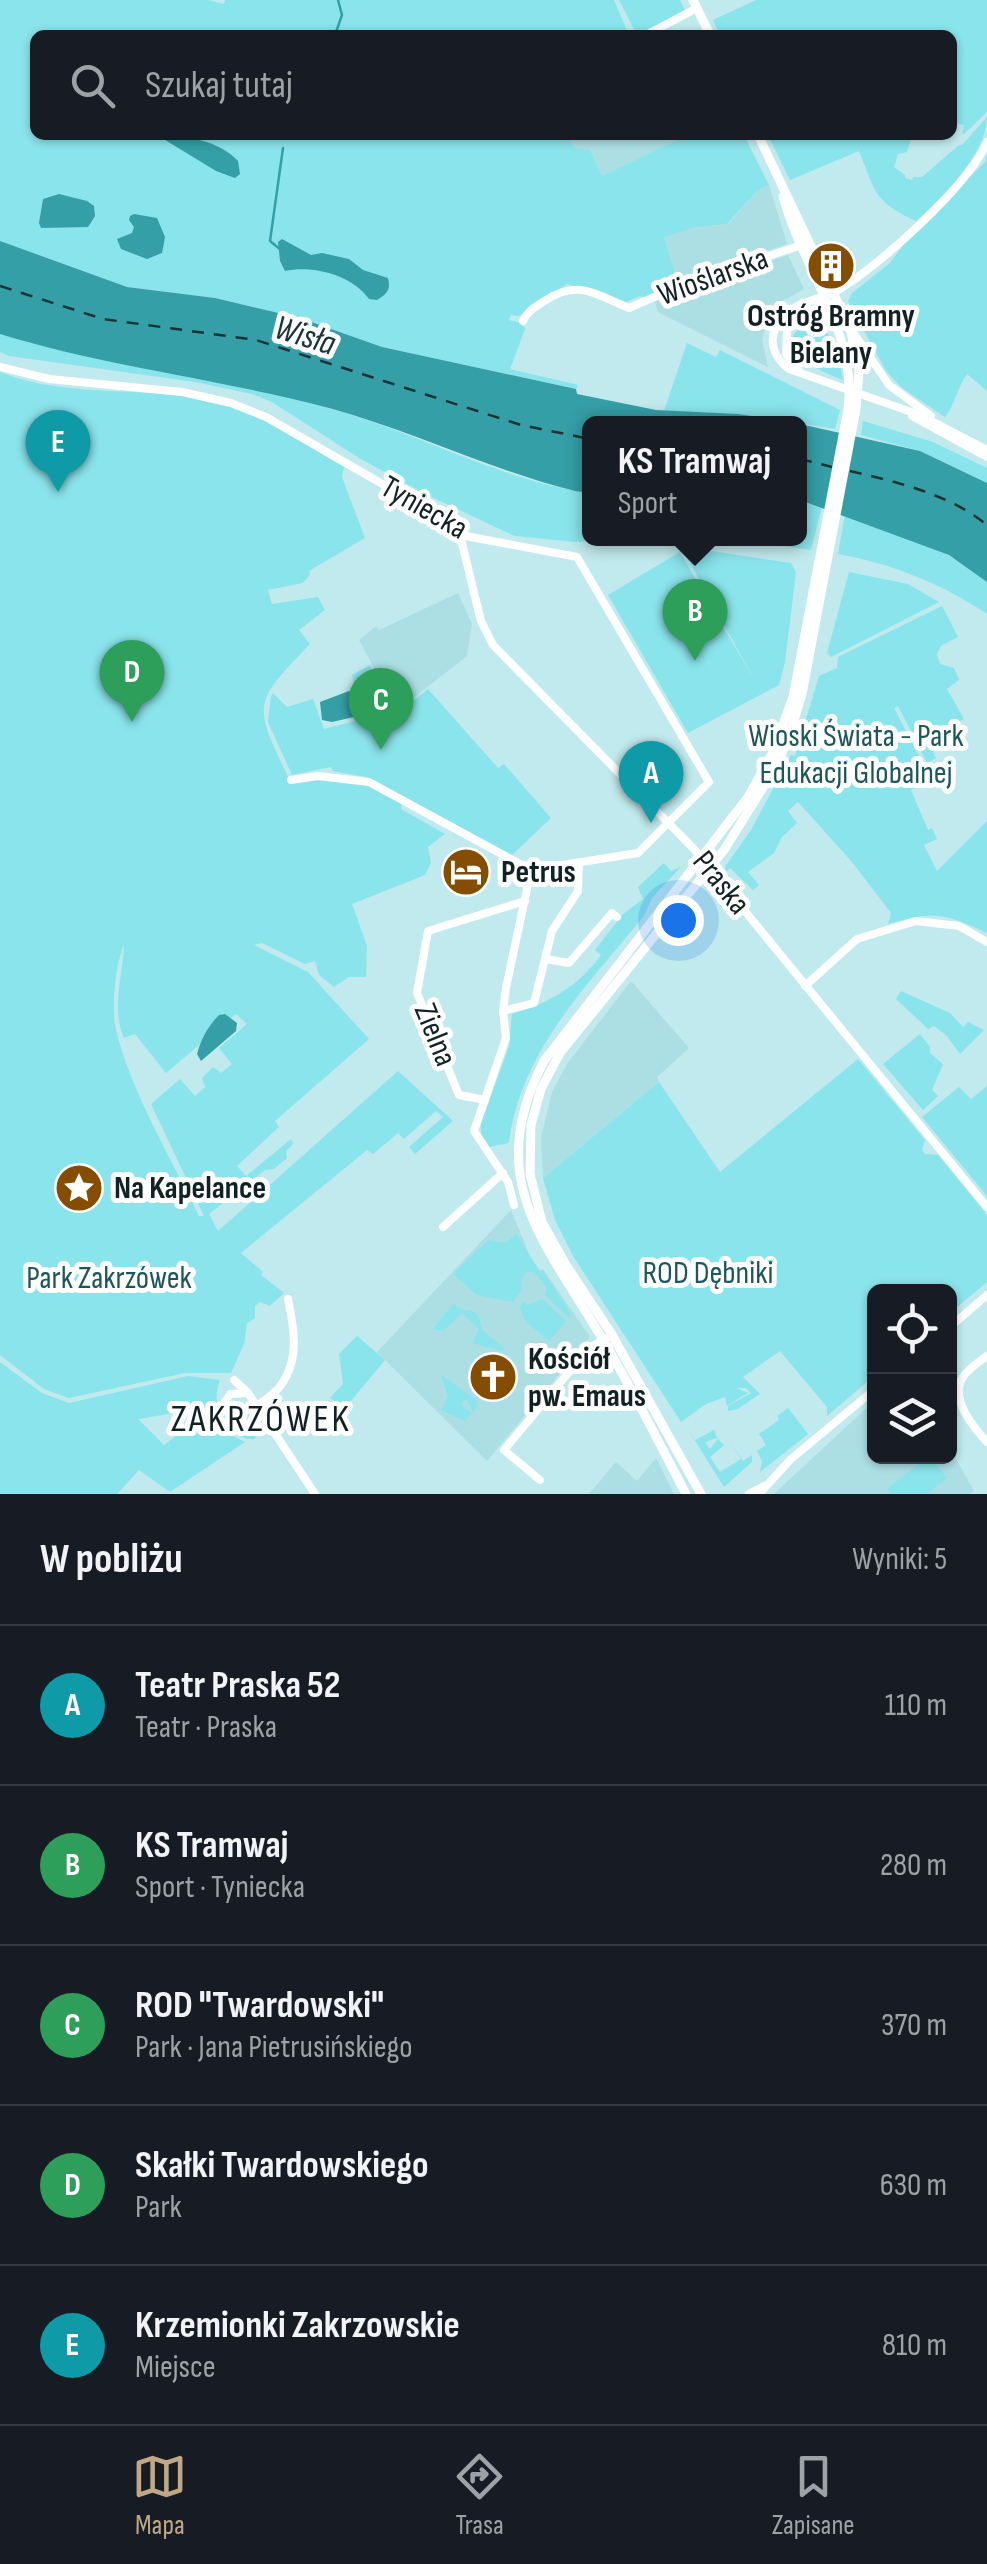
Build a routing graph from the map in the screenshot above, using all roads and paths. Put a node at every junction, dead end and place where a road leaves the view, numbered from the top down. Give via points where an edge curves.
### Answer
1 (697, 8) edge
2 (658, 30) edge
3 (760, 140) edge
4 (987, 142) edge
5 (775, 170) junction
6 (804, 232) junction
7 (799, 246) junction
8 (815, 258) junction
9 (827, 295) junction
10 (831, 314) junction
11 (523, 321) dead end
12 (850, 328) junction
13 (0, 367) edge
14 (800, 372) junction
15 (854, 377) junction
16 (909, 413) junction
17 (947, 427) junction
18 (987, 454) edge
19 (460, 535) junction
20 (486, 542) junction
21 (468, 559) junction
22 (820, 578) junction
23 (291, 780) dead end
24 (670, 823) junction
25 (701, 858) junction
26 (579, 863) junction
27 (710, 868) junction
28 (531, 870) junction
29 (525, 901) junction
30 (617, 917) dead end
31 (987, 942) edge
32 (546, 959) junction
33 (805, 986) junction
34 (503, 1011) junction
35 (484, 1100) junction
36 (503, 1174) junction
37 (514, 1205) dead end
38 (987, 1207) edge
39 (443, 1226) dead end
40 (987, 1295) edge
41 (288, 1299) dead end
42 (957, 1321) edge
43 (608, 1337) junction
44 (987, 1356) edge
45 (234, 1380) dead end
46 (248, 1393) junction
47 (867, 1396) edge
48 (257, 1406) junction
49 (270, 1428) junction
50 (987, 1442) edge
51 (540, 1480) dead end
52 (762, 1490) edge
53 (315, 1494) edge
54 (686, 1494) edge
55 (701, 1494) edge
56 (750, 1494) edge

1 - 2 street
3 - 5 main road
4 - 9 street via 918,224
5 - 6 main road
5 - 7 main road
6 - 7 street, Wioślarska
6 - 8 main road
7 - 8 street, Wioślarska
7 - 9 main road
7 - 11 street, Wioślarska via 629,308 579,288 562,289
8 - 9 main road
9 - 10 main road
9 - 12 main road
9 - 14 street via 788,312 774,333 778,358
10 - 14 street via 807,312 787,330 786,354
10 - 15 main road
12 - 15 main road
12 - 17 street via 889,385
13 - 19 street, Tyniecka via 241,406 431,512
14 - 16 street
15 - 22 main road
16 - 17 street
16 - 18 street
17 - 18 street
19 - 20 street, Tyniecka
19 - 21 street, Praska
20 - 21 street
20 - 24 street, Tyniecka via 582,562 709,782
21 - 24 street, Praska via 481,621 493,644
22 - 25 main road via 780,737 753,790
22 - 27 main road via 802,694 787,742
23 - 28 street via 369,782
24 - 25 street, Praska
24 - 26 street via 638,853
25 - 27 street, Praska
25 - 43 main road via 552,1048 524,1114 520,1166 531,1220
26 - 28 street
26 - 32 street via 576,898 552,932
27 - 33 street, Praska
27 - 43 main road via 560,1054 531,1125 530,1174 542,1222
28 - 29 street, Zielna
29 - 34 street, Zielna
29 - 35 street, Zielna via 428,931 417,992 459,1095
30 - 32 street via 612,913 569,963
31 - 33 street via 958,926 916,921 857,939
32 - 34 street via 534,1003
33 - 38 street, Praska
34 - 35 street, Zielna via 506,1038
35 - 36 street, Zielna via 474,1131
36 - 37 street, Zielna
36 - 39 street
40 - 42 street
41 - 48 street via 294,1349 281,1386
43 - 51 street via 589,1348 504,1450
43 - 54 main road
43 - 55 main road
44 - 50 street via 964,1375 959,1389 964,1410
45 - 46 street
46 - 48 street
46 - 49 street via 230,1394 227,1413
47 - 52 street
48 - 49 street
49 - 53 street
52 - 56 street

